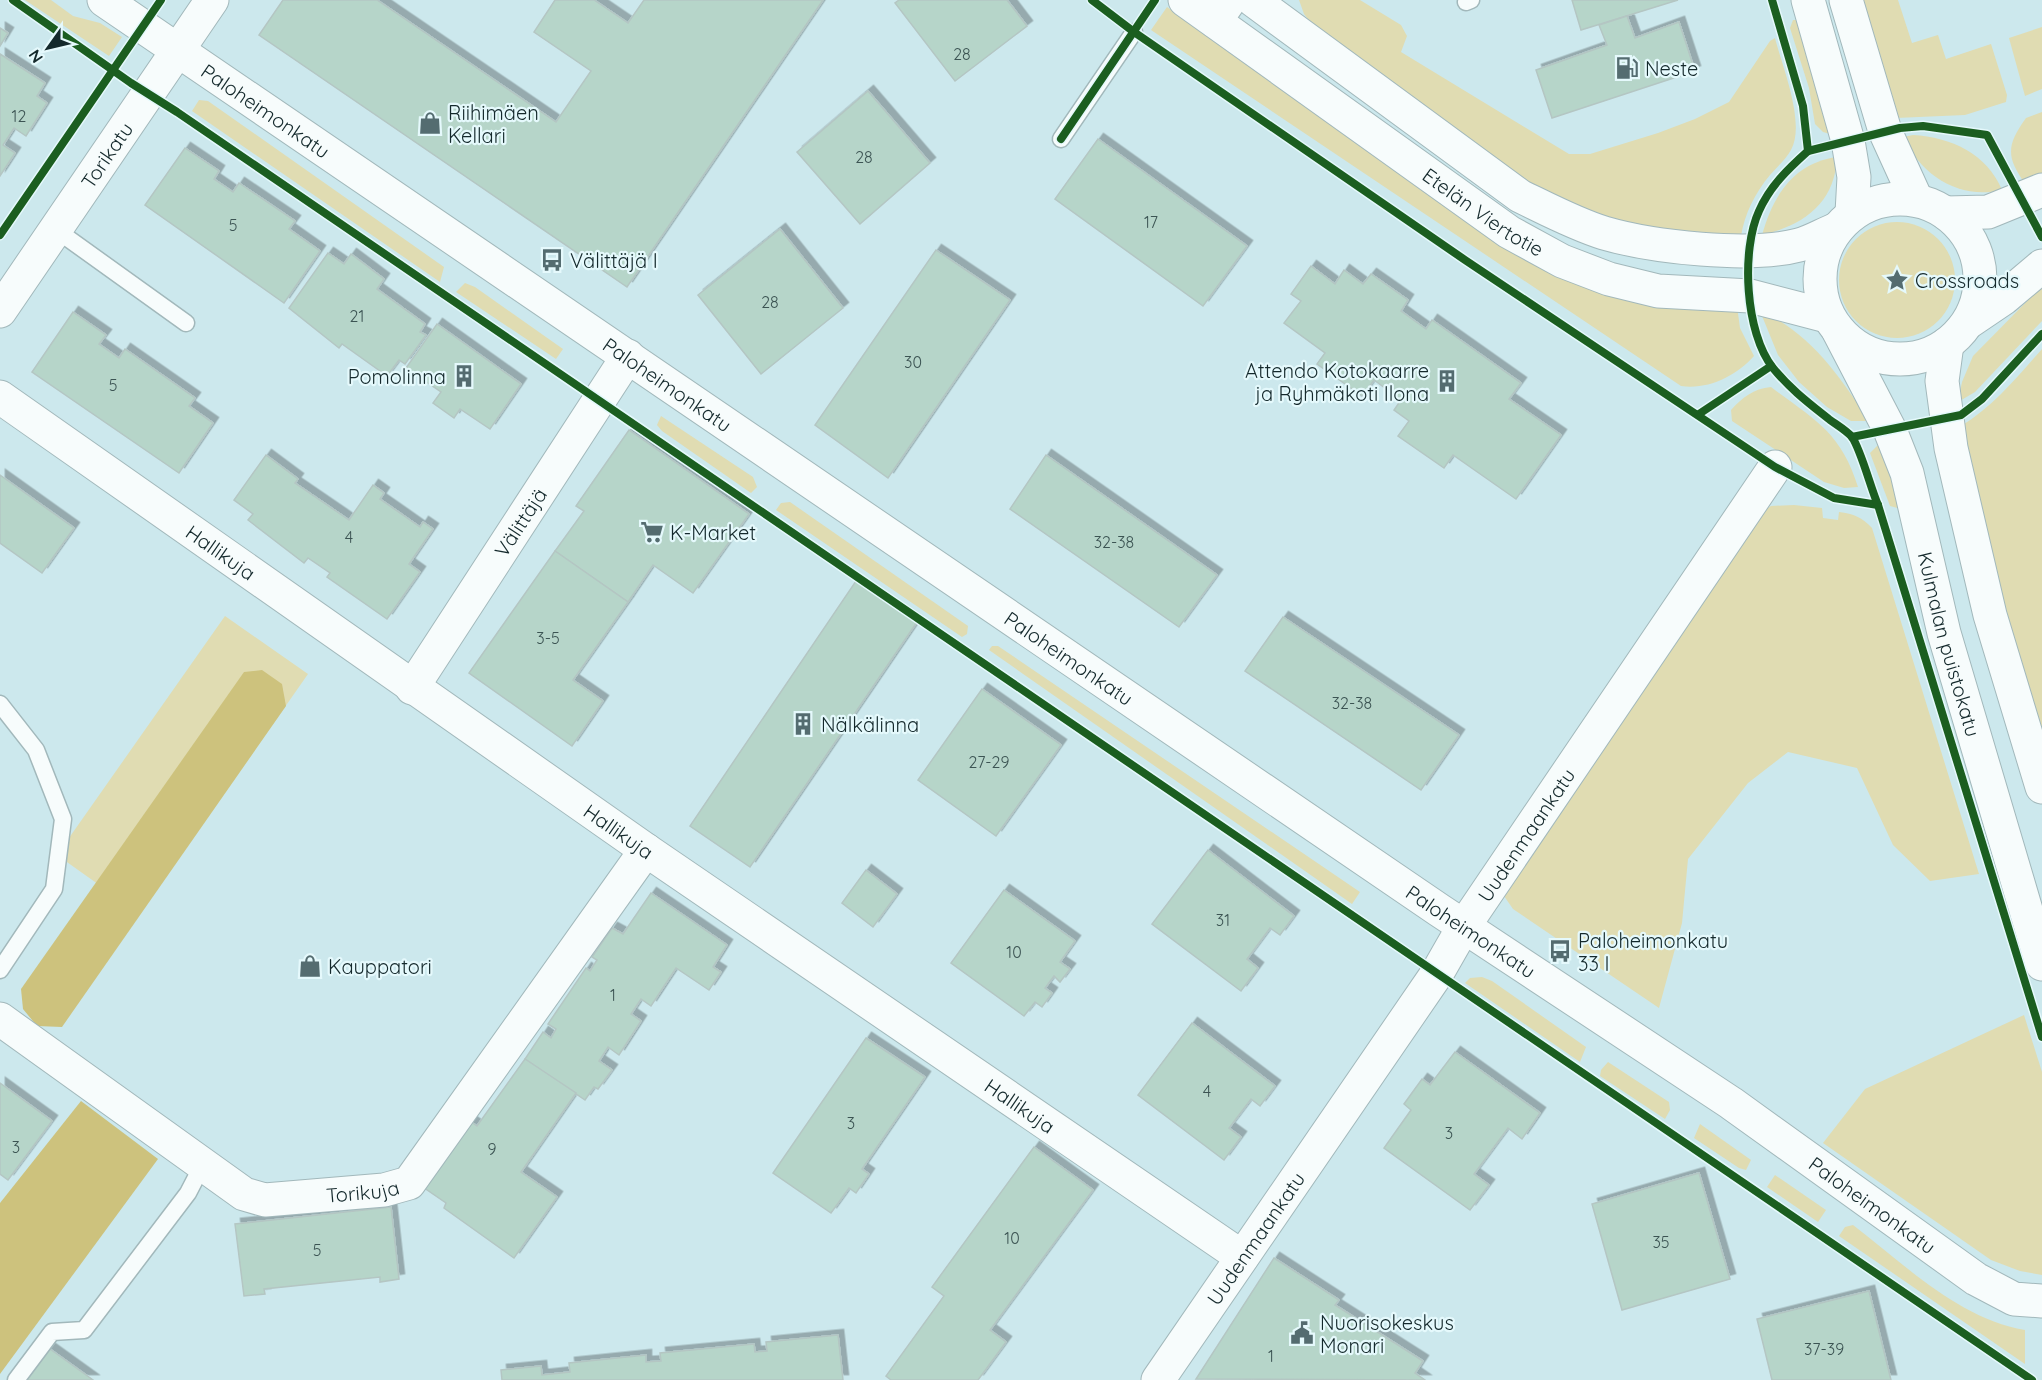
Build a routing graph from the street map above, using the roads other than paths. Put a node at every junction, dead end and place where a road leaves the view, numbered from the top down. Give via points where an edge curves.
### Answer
1 (104, 0) edge
2 (212, 0) edge
3 (1185, 0) edge
4 (1254, 0) edge
5 (1808, 0) edge
6 (1846, 0) edge
7 (1222, 10) edge
8 (1134, 32) dead end
9 (177, 51) junction
10 (1061, 139) dead end
11 (2042, 190) edge
12 (1916, 200) junction
13 (1946, 213) junction
14 (1844, 221) junction
15 (55, 229) junction
16 (2042, 266) edge
17 (0, 311) edge
18 (1970, 321) junction
19 (186, 323) dead end
20 (1833, 324) junction
21 (1947, 344) junction
22 (628, 356) junction
23 (0, 397) edge
24 (1775, 467) dead end
25 (412, 688) junction
26 (0, 704) edge
27 (2042, 787) edge
28 (646, 850) junction
29 (1464, 926) junction
30 (2042, 964) edge
31 (0, 970) edge
32 (0, 1019) edge
33 (203, 1164) junction
34 (1242, 1257) junction
35 (2042, 1300) edge
36 (16, 1380) edge
37 (1158, 1380) edge

1 - 9 street, Paloheimonkatu
2 - 9 street, Torikatu
3 - 7 street, Etelän Viertotie
4 - 14 street, Etelän Viertotie via 1520,196 1604,233 1648,243 1750,251 1798,245
5 - 14 street via 1848,141 1854,177
6 - 12 street via 1885,131
7 - 20 street, Etelän Viertotie via 1509,232 1562,261 1609,279 1658,291 1750,296
8 - 10 lane
9 - 15 street, Torikatu
9 - 22 street, Paloheimonkatu
11 - 13 street via 1988,212
12 - 13 street
12 - 14 street via 1878,202
13 - 18 street via 1964,229 1980,270 1979,293
14 - 20 street via 1825,250 1820,271 1819,293
15 - 17 street, Torikatu
15 - 19 lane
16 - 18 street
18 - 21 street
20 - 21 street via 1854,346 1888,357 1911,357
20 - 30 street, Kulmalan puistokatu via 1890,430 1907,473 1944,633
21 - 27 street via 1942,381 1951,448 1990,615
22 - 25 street, Välittäjä
22 - 29 street, Paloheimonkatu
23 - 25 street, Hallikuja
24 - 29 street, Uudenmaankatu
25 - 28 street, Hallikuja
26 - 31 lane via 36,750 63,819 54,889
28 - 33 street, Torikuja via 409,1183 384,1190 265,1200 244,1194
28 - 34 street, Hallikuja
29 - 34 street, Uudenmaankatu via 1436,975
29 - 35 street, Paloheimonkatu via 1731,1103 1976,1279 2014,1299
32 - 33 street, Torikuja
33 - 36 lane via 188,1193 84,1330 52,1332
34 - 37 street, Uudenmaankatu

